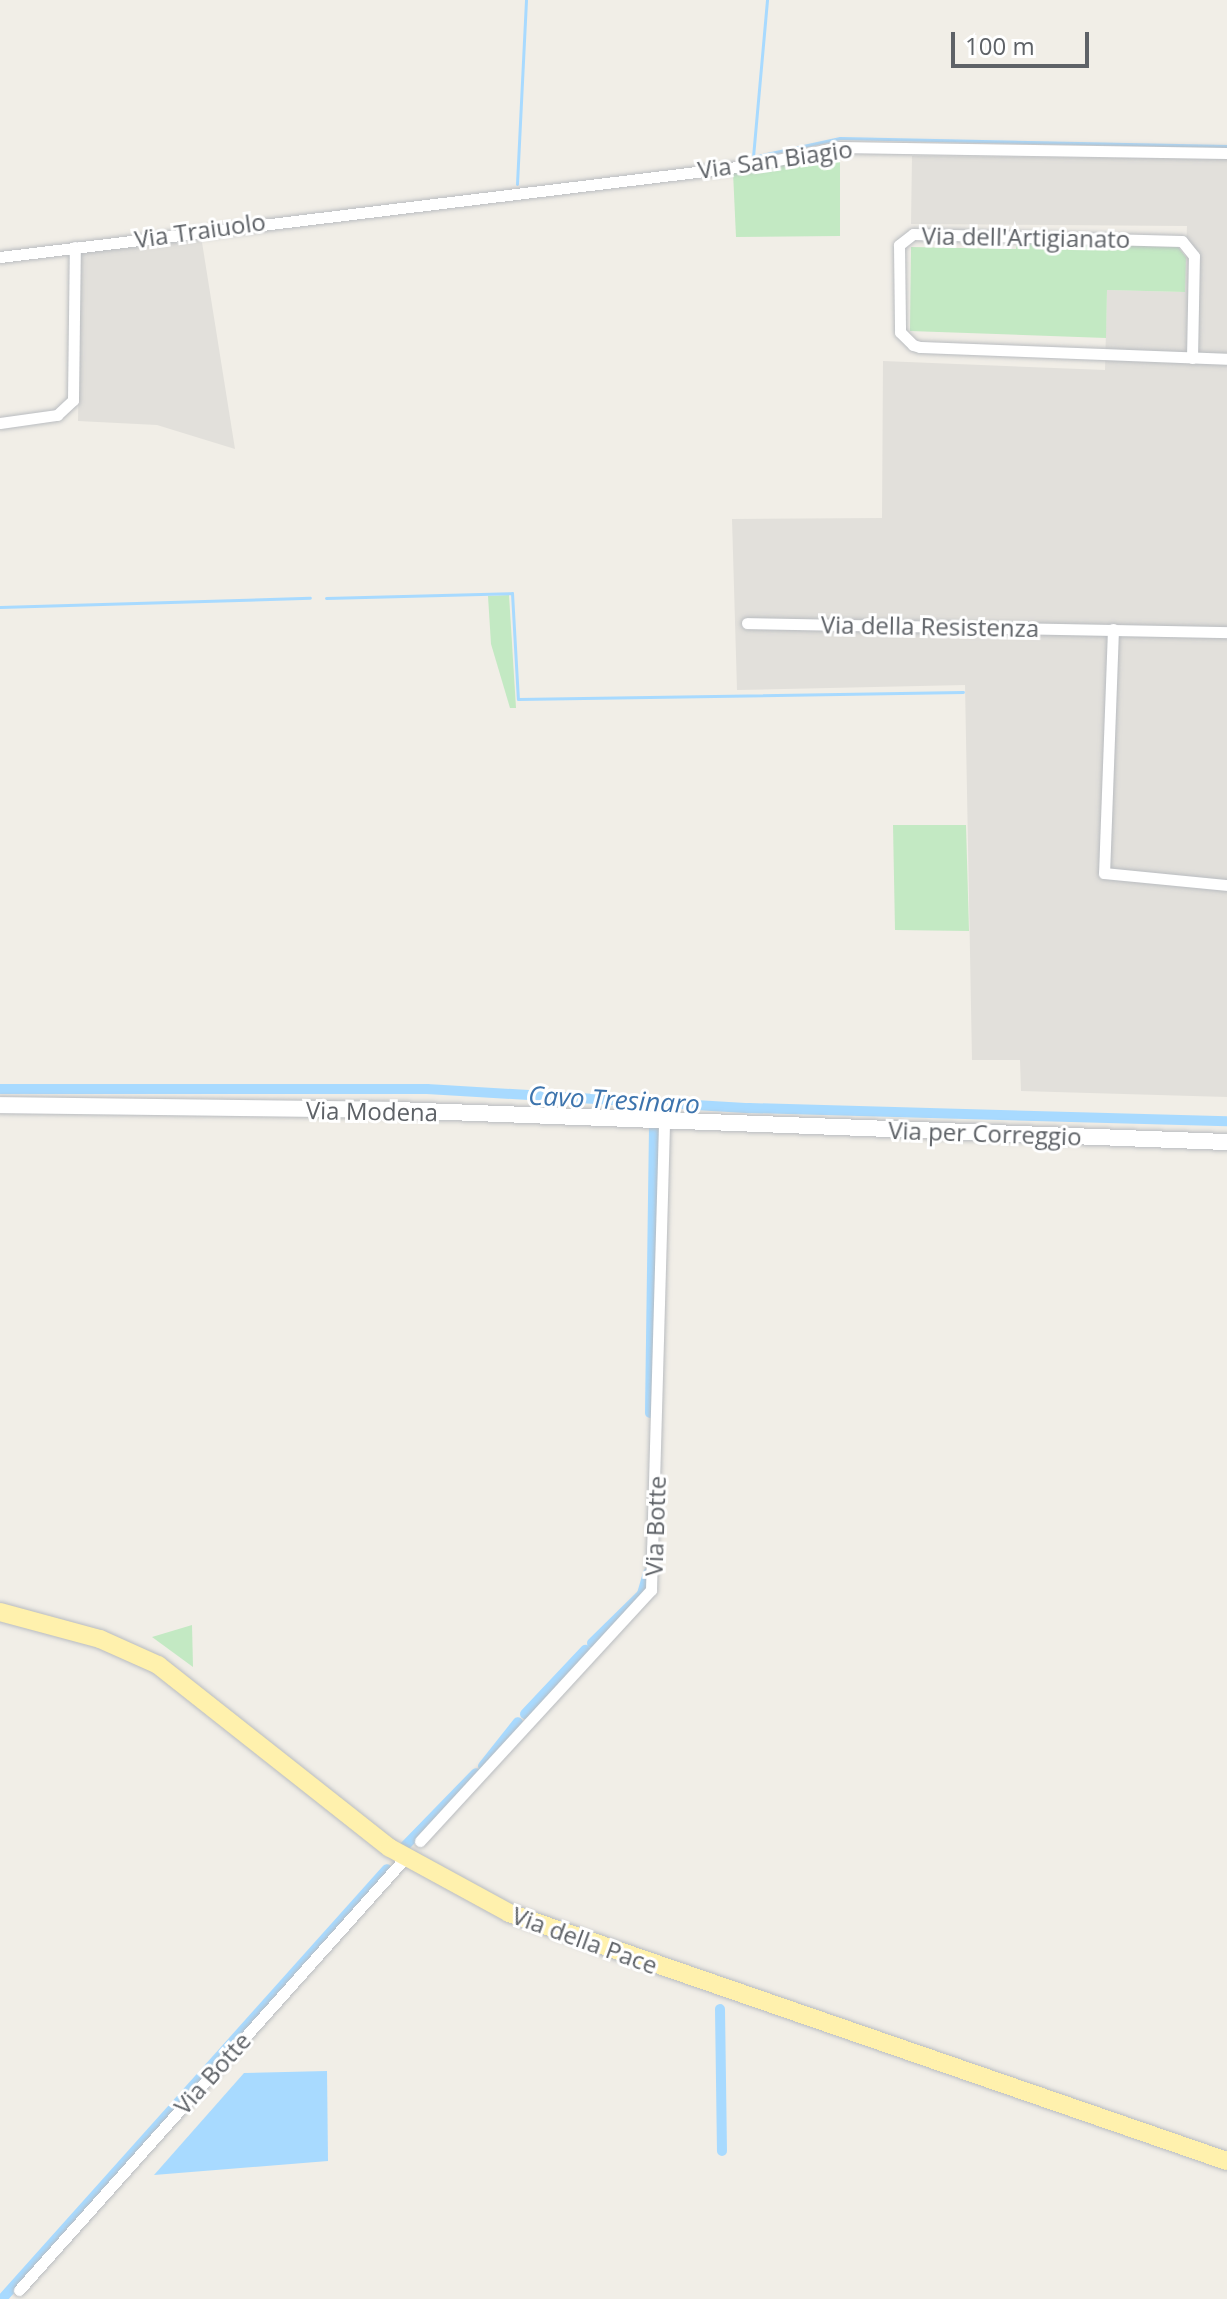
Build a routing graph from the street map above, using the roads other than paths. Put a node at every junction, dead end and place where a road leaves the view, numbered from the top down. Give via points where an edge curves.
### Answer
1 (1227, 153) edge
2 (325, 213) joint
3 (75, 247) junction
4 (0, 257) edge
5 (1192, 358) junction
6 (1227, 359) edge
7 (0, 423) edge
8 (747, 623) dead end
9 (1113, 629) junction
10 (1227, 632) edge
11 (1227, 885) edge
12 (0, 1105) edge
13 (664, 1121) junction
14 (744, 1124) joint
15 (1227, 1142) edge
16 (0, 1612) edge
17 (420, 1841) dead end
18 (405, 1858) junction
19 (1227, 2161) edge
20 (19, 2290) dead end

1 - 2 street, Via San Biagio via 839,147 754,165
2 - 3 street, Via Traiuolo
3 - 4 street, Via Traiuolo
3 - 7 street via 73,400 57,415
5 - 5 street, Via dell'Artigianato via 913,345 900,332 899,245 913,234 1182,241 1194,256
5 - 6 street, Via dell'Artigianato
8 - 9 street, Via della Resistenza
9 - 10 street, Via della Resistenza
9 - 11 street via 1104,873
12 - 13 street, Via Modena
13 - 14 street, Via Modena
13 - 17 street, Via Botte via 651,1590
14 - 15 street, Via per Correggio
16 - 18 main road, Via della Pace via 100,1639 158,1665
18 - 19 main road, Via della Pace via 540,1925
18 - 20 street, Via Botte

